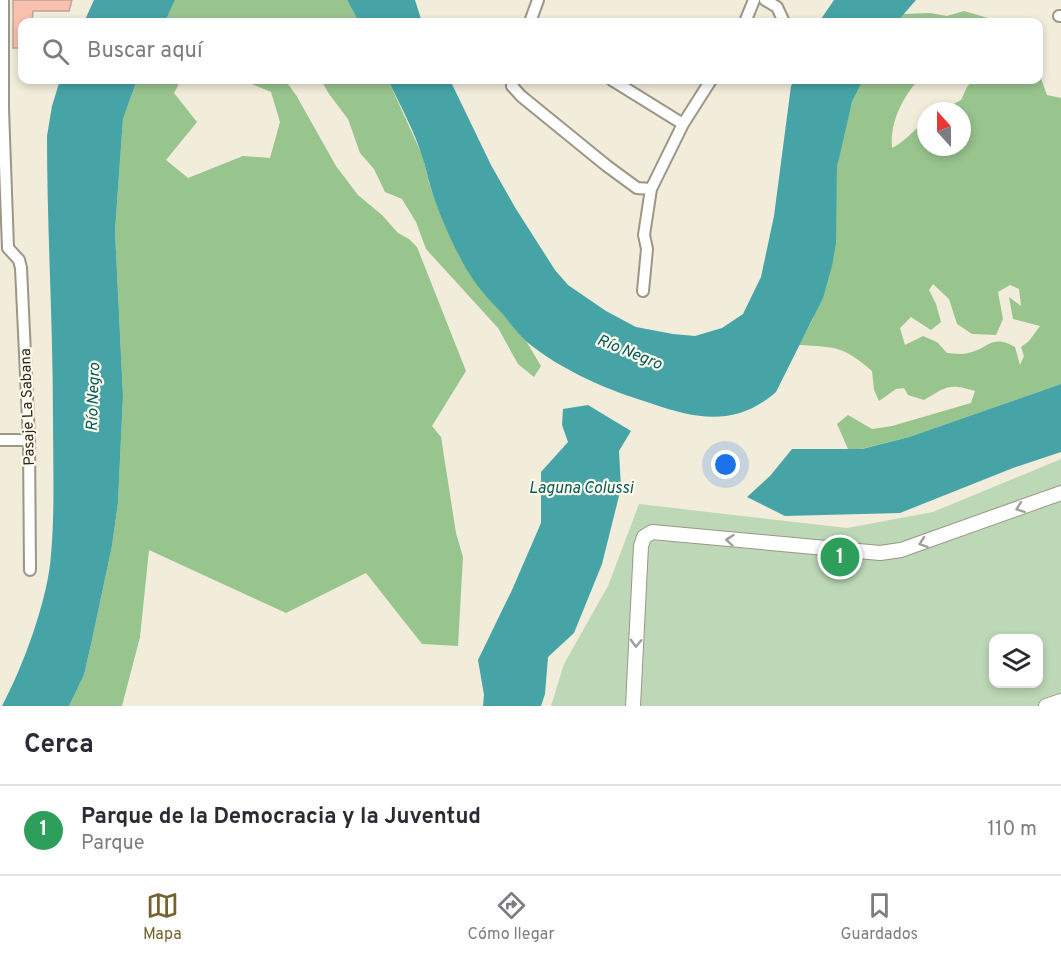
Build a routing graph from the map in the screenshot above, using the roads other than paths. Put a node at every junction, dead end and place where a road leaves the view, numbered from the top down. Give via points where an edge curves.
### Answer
1 (3, 0) edge
2 (538, 0) edge
3 (754, 0) edge
4 (765, 0) edge
5 (531, 18) edge
6 (747, 18) edge
7 (782, 18) edge
8 (1, 40) edge
9 (513, 84) edge
10 (618, 84) edge
11 (708, 84) edge
12 (2, 109) edge
13 (683, 124) junction
14 (2, 175) edge
15 (651, 189) junction
16 (4, 248) edge
17 (643, 291) dead end
18 (0, 440) edge
19 (29, 440) junction
20 (1061, 493) edge
21 (30, 570) dead end
22 (1061, 701) edge
23 (633, 706) edge
24 (1046, 706) edge

1 - 8 street
2 - 5 street
3 - 6 street
4 - 7 street via 777,7
8 - 12 street
9 - 15 street via 521,96 607,166 637,188
10 - 13 street
11 - 13 street
12 - 14 street
13 - 15 street
14 - 16 street
15 - 17 street via 644,235
16 - 19 street, Pasaje La Sabana via 19,260 21,268
18 - 19 street
19 - 21 street, Pasaje La Sabana
20 -> 23 street via 901,550 880,553 652,532 640,546
22 - 24 street

